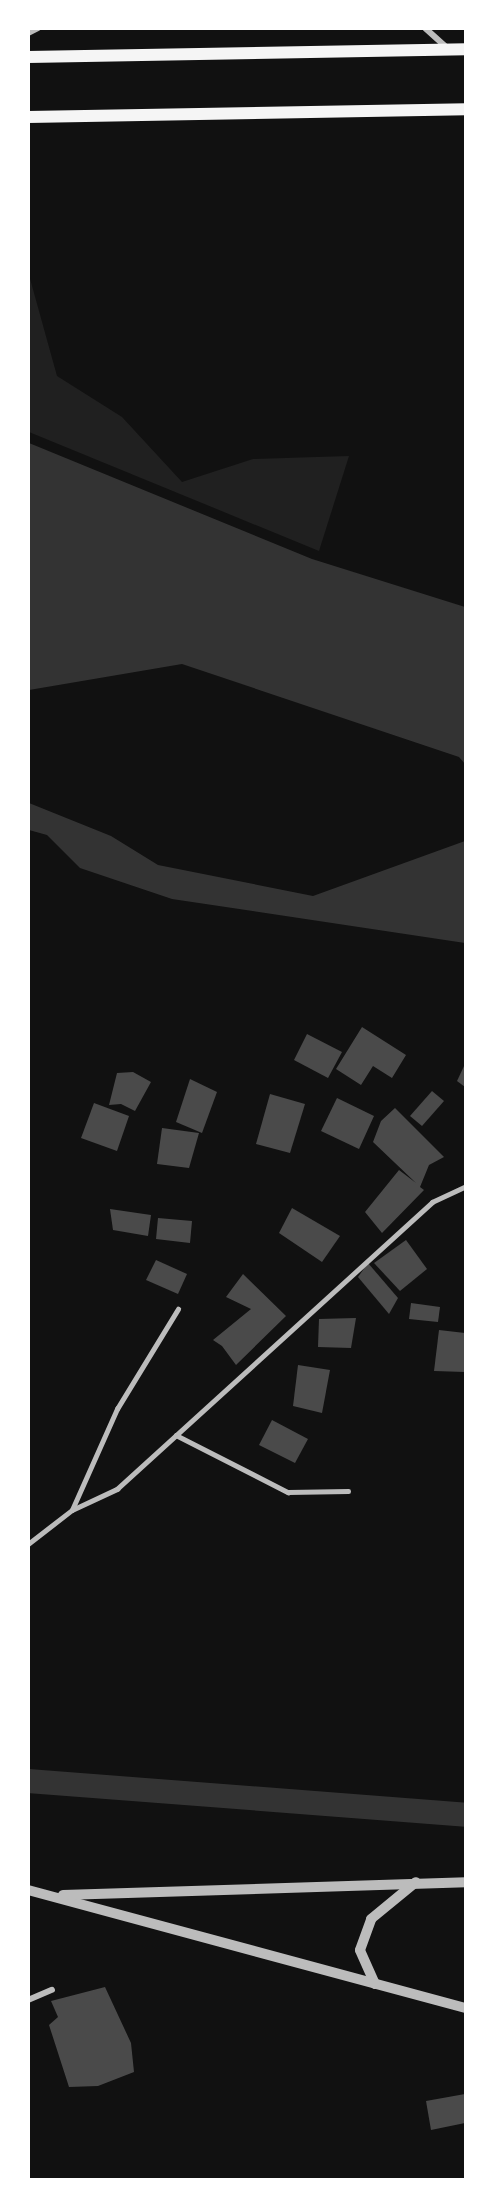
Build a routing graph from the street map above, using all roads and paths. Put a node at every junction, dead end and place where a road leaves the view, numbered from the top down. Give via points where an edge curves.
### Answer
1 (38, 28) edge
2 (425, 28) edge
3 (28, 33) edge
4 (449, 49) junction
5 (465, 49) edge
6 (28, 57) edge
7 (465, 109) edge
8 (28, 117) edge
9 (465, 1186) edge
10 (177, 1308) dead end
11 (176, 1435) junction
12 (348, 1491) dead end
13 (72, 1510) junction
14 (28, 1544) edge
15 (416, 1882) junction
16 (465, 1882) edge
17 (28, 1890) edge
18 (54, 1896) junction
19 (375, 1984) junction
20 (52, 1990) dead end
21 (28, 2000) edge
22 (465, 2008) edge

1 - 3 street
2 - 4 street
4 - 5 main road
4 - 6 main road
7 - 8 main road
9 - 11 lane via 432,1202
10 - 13 lane via 117,1409
11 - 12 lane via 288,1492
11 - 13 lane via 117,1489
13 - 14 lane
15 - 16 street
15 - 18 street
15 - 19 street via 371,1919 360,1950
17 - 18 street
18 - 19 street
19 - 22 street
20 - 21 street

